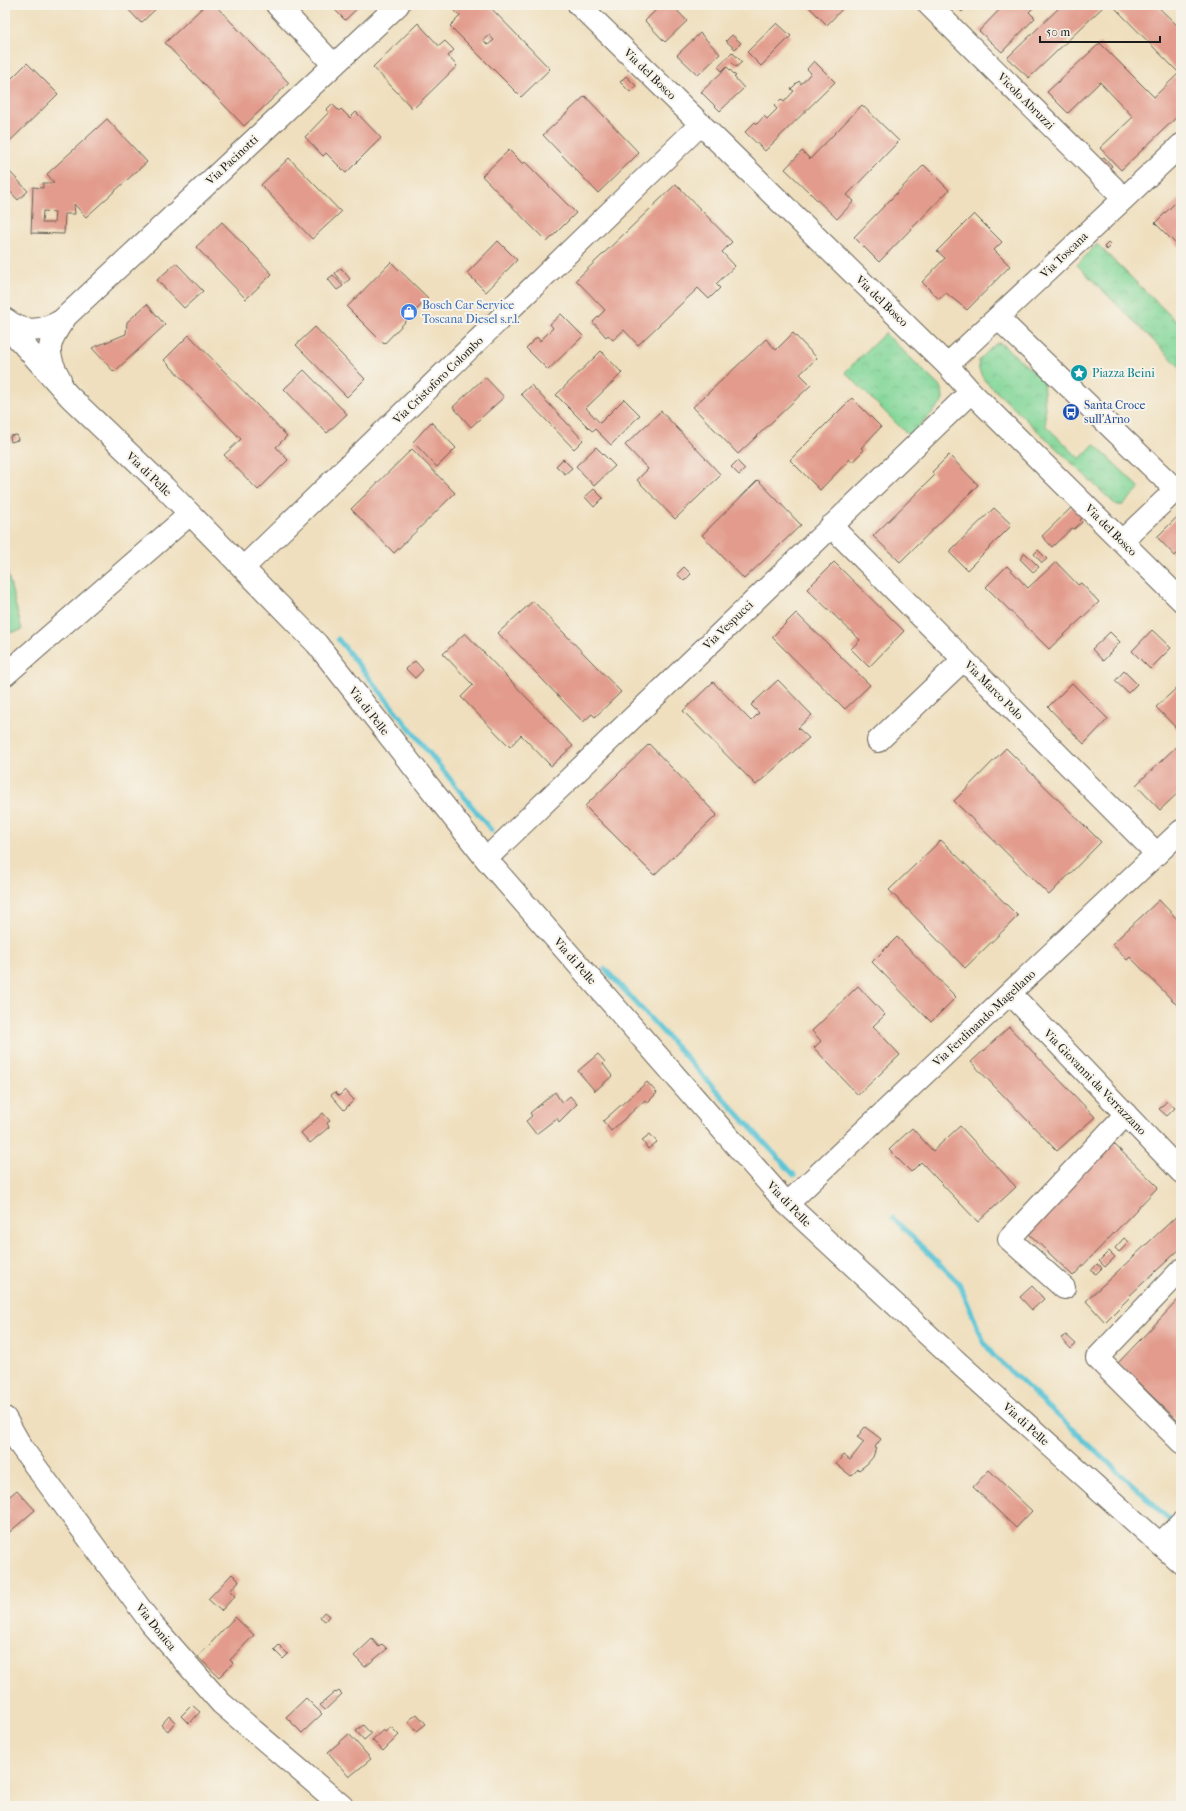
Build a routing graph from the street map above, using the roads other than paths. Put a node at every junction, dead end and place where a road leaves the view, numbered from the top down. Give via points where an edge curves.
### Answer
1 (277, 5) edge
2 (398, 5) edge
3 (579, 5) edge
4 (929, 5) edge
5 (334, 65) junction
6 (701, 124) junction
7 (1181, 145) edge
8 (1124, 198) junction
9 (66, 316) junction
10 (998, 318) junction
11 (5, 319) edge
12 (5, 324) edge
13 (947, 365) junction
14 (971, 392) junction
15 (70, 397) junction
16 (1178, 487) edge
17 (190, 514) junction
18 (831, 526) junction
19 (1122, 541) junction
20 (243, 568) junction
21 (1181, 600) edge
22 (963, 660) junction
23 (5, 675) edge
24 (878, 741) dead end
25 (1181, 831) edge
26 (1157, 854) junction
27 (486, 859) junction
28 (1010, 993) junction
29 (1126, 1114) junction
30 (1181, 1172) edge
31 (787, 1204) junction
32 (1181, 1270) edge
33 (1064, 1288) dead end
34 (5, 1418) edge
35 (1181, 1442) edge
36 (1170, 1534) edge
37 (1181, 1563) edge
38 (342, 1806) edge

1 - 5 street
2 - 5 street, Via Pacinotti
3 - 6 street, Via del Bosco
4 - 8 street, Vicolo Abruzzi
5 - 9 street, Via Pacinotti
6 - 13 street, Via del Bosco
6 - 20 street, Via Cristoforo Colombo
7 - 8 street, Via Toscana
8 - 10 street, Via Toscana
9 - 11 street, Via Pacinotti via 44,329 36,330 20,328
9 - 15 street, Via Pacinotti via 52,336 50,353 58,376
10 - 13 street, Via Toscana
10 - 16 street
12 - 15 street, Via di Pelle
13 - 14 street, Via del Bosco
14 - 18 street, Via Vespucci
14 - 19 street, Via del Bosco
15 - 17 street, Via di Pelle
16 - 19 street
17 - 20 street, Via di Pelle
17 - 23 street
18 - 22 street, Via Marco Polo
18 - 27 street, Via Vespucci
19 - 21 street, Via del Bosco
20 - 27 street, Via di Pelle via 317,644
22 - 24 street
22 - 26 street, Via Marco Polo
25 - 26 street, Via Ferdinando Magellano
26 - 28 street, Via Ferdinando Magellano
27 - 31 street, Via di Pelle
28 - 29 street, Via Giovanni da Verrazzano
28 - 31 street, Via Ferdinando Magellano
29 - 30 street, Via Giovanni da Verrazzano
29 - 33 street via 1009,1239
31 - 36 street, Via di Pelle via 954,1360
32 - 35 street via 1097,1358
34 - 38 street, Via Donica via 22,1448 151,1623 221,1703
36 - 37 street, Via di Pelle

